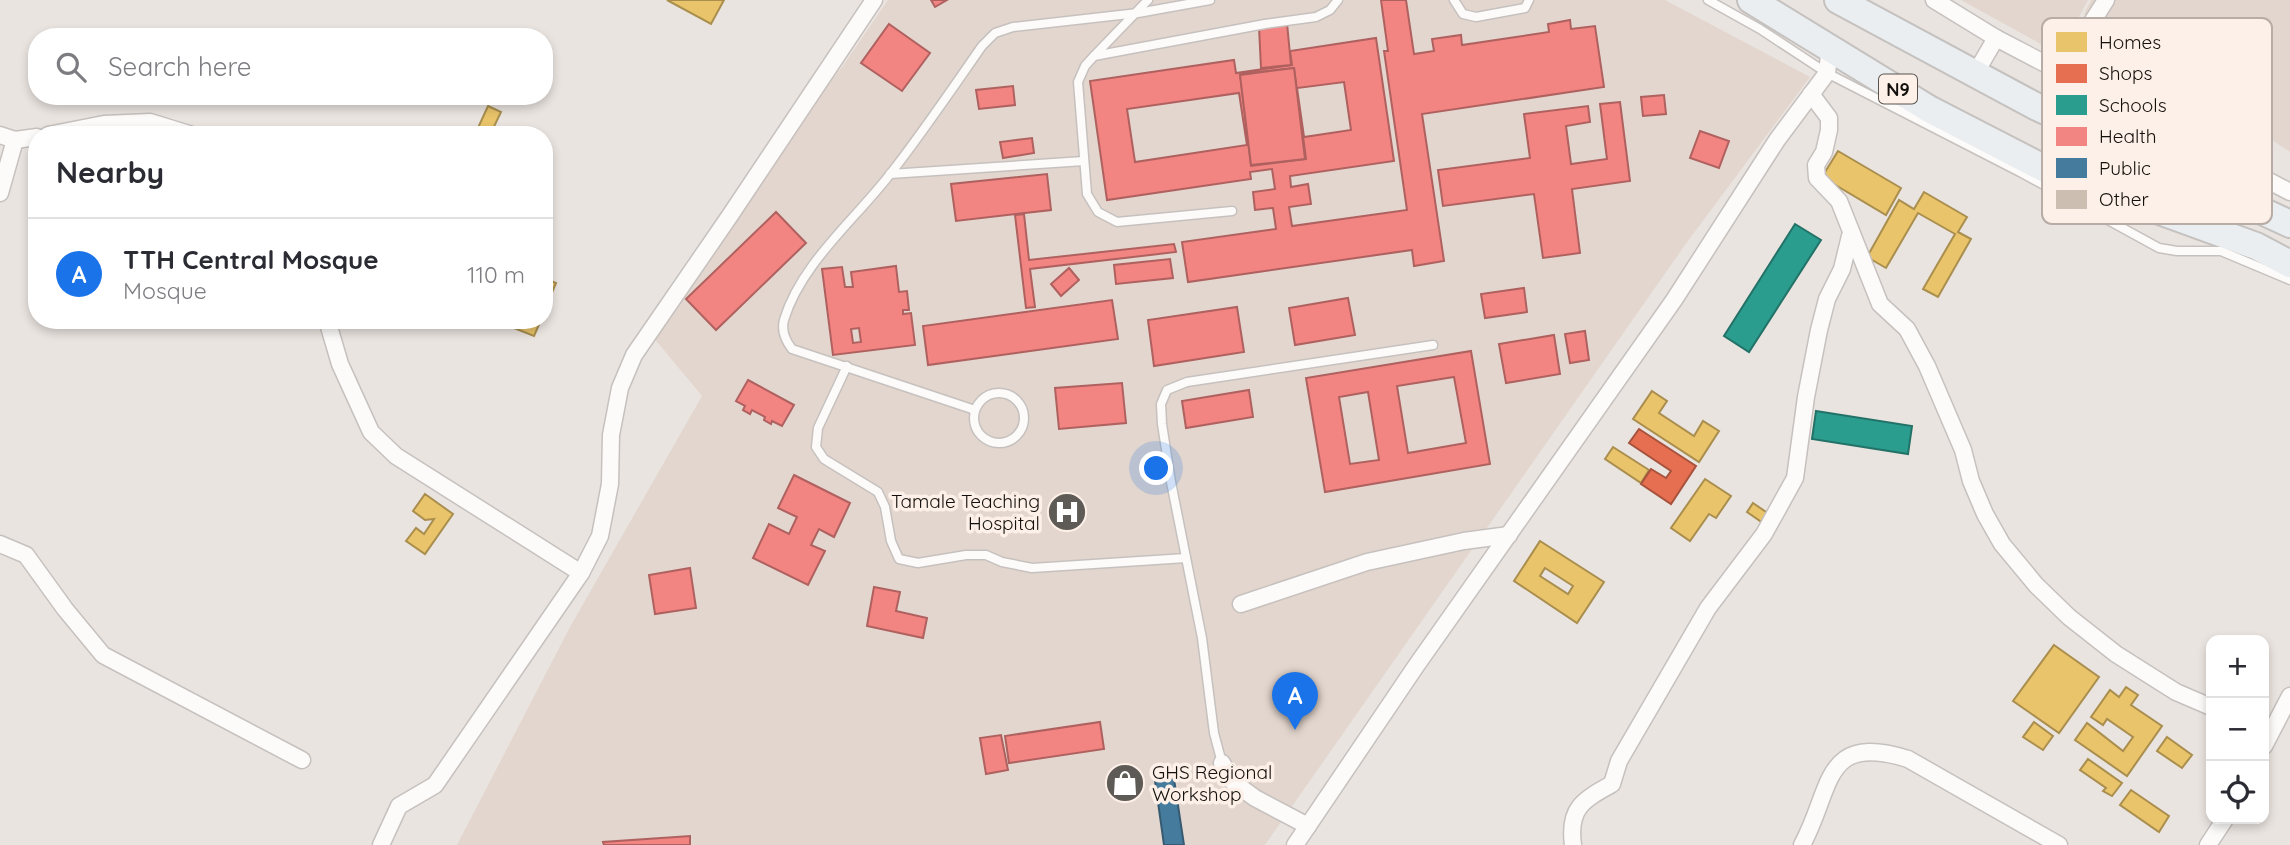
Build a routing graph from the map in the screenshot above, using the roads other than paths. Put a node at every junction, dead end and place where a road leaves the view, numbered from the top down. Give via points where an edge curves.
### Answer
1 (874, 0) edge
2 (1148, 0) edge
3 (1210, 0) edge
4 (1338, 0) edge
5 (1454, 0) edge
6 (1529, 0) edge
7 (1708, 0) edge
8 (1751, 0) edge
9 (1838, 0) edge
10 (1934, 0) edge
11 (2106, 0) edge
12 (1138, 13) junction
13 (2095, 18) edge
14 (1996, 38) junction
15 (1094, 56) junction
16 (1828, 60) junction
17 (2042, 61) edge
18 (1975, 74) junction
19 (1811, 94) junction
20 (2042, 108) edge
21 (94, 126) edge
22 (163, 126) edge
23 (28, 136) edge
24 (7, 137) edge
25 (1084, 162) junction
26 (2042, 167) edge
27 (890, 174) junction
28 (2272, 183) edge
29 (2042, 184) edge
30 (2290, 192) edge
31 (0, 193) edge
32 (1232, 211) dead end
33 (2272, 216) edge
34 (2115, 224) edge
35 (2195, 224) edge
36 (2290, 224) edge
37 (1850, 236) junction
38 (2290, 264) edge
39 (2290, 280) edge
40 (330, 329) edge
41 (1433, 345) dead end
42 (847, 366) junction
43 (975, 410) junction
44 (1509, 535) junction
45 (0, 544) edge
46 (1186, 558) junction
47 (581, 573) junction
48 (1241, 604) dead end
49 (2290, 696) edge
50 (2206, 705) edge
51 (2269, 724) edge
52 (302, 760) dead end
53 (1222, 763) joint
54 (2222, 824) edge
55 (1308, 826) junction
56 (381, 845) edge
57 (1295, 845) edge
58 (1573, 845) edge
59 (1802, 845) edge
60 (2059, 845) edge
61 (2208, 845) edge

1 - 47 street via 634,355 620,388 611,435 610,484 600,536
2 - 12 lane
3 - 12 lane
4 - 15 lane via 1317,17
5 - 6 lane via 1463,14 1476,17 1525,8
7 - 16 lane via 1760,30
8 - 16 highway, N9
9 - 18 highway, N9
10 - 14 street
11 - 13 street
12 - 15 lane
12 - 27 lane via 995,33
14 - 17 street
14 - 18 street
15 - 25 lane via 1078,82
16 - 19 street
16 - 26 highway, N9
16 - 29 lane
18 - 20 highway, N9
19 - 37 street via 1829,118 1824,152 1816,165 1817,178 1839,201
19 - 44 street
21 - 22 street via 150,122
23 - 24 street
24 - 31 street
25 - 27 lane
25 - 32 lane via 1087,194 1098,212 1117,222
27 - 42 lane via 815,262 783,323 784,338 792,349
28 - 30 street
33 - 36 highway, N9
34 - 39 lane via 2159,248 2221,251
35 - 38 highway, N9
37 - 50 street via 1880,304 1907,329 1927,366 1984,514 2002,544 2068,617 2116,654
37 - 58 street via 1819,330 1796,478 1764,534 1708,608 1619,761 1612,784 1577,807
40 - 47 street via 371,432 406,463
41 - 46 lane via 1187,382 1167,390 1161,404 1162,424
42 - 43 lane
42 - 46 lane via 818,428 816,447 824,458 878,492 899,559 918,563 986,555 1032,568
43 - 43 lane via 976,430 995,443 1017,436 1024,422 1016,400 1002,394 987,396
44 - 48 street via 1367,562
44 - 55 street
45 - 52 street via 26,555 103,655
46 - 53 lane
47 - 56 street via 447,770 435,785 399,806
49 - 51 street
53 - 55 street via 1233,782
54 - 61 street
55 - 57 street
59 - 60 street via 1834,770 1849,755 1885,751 1908,759

